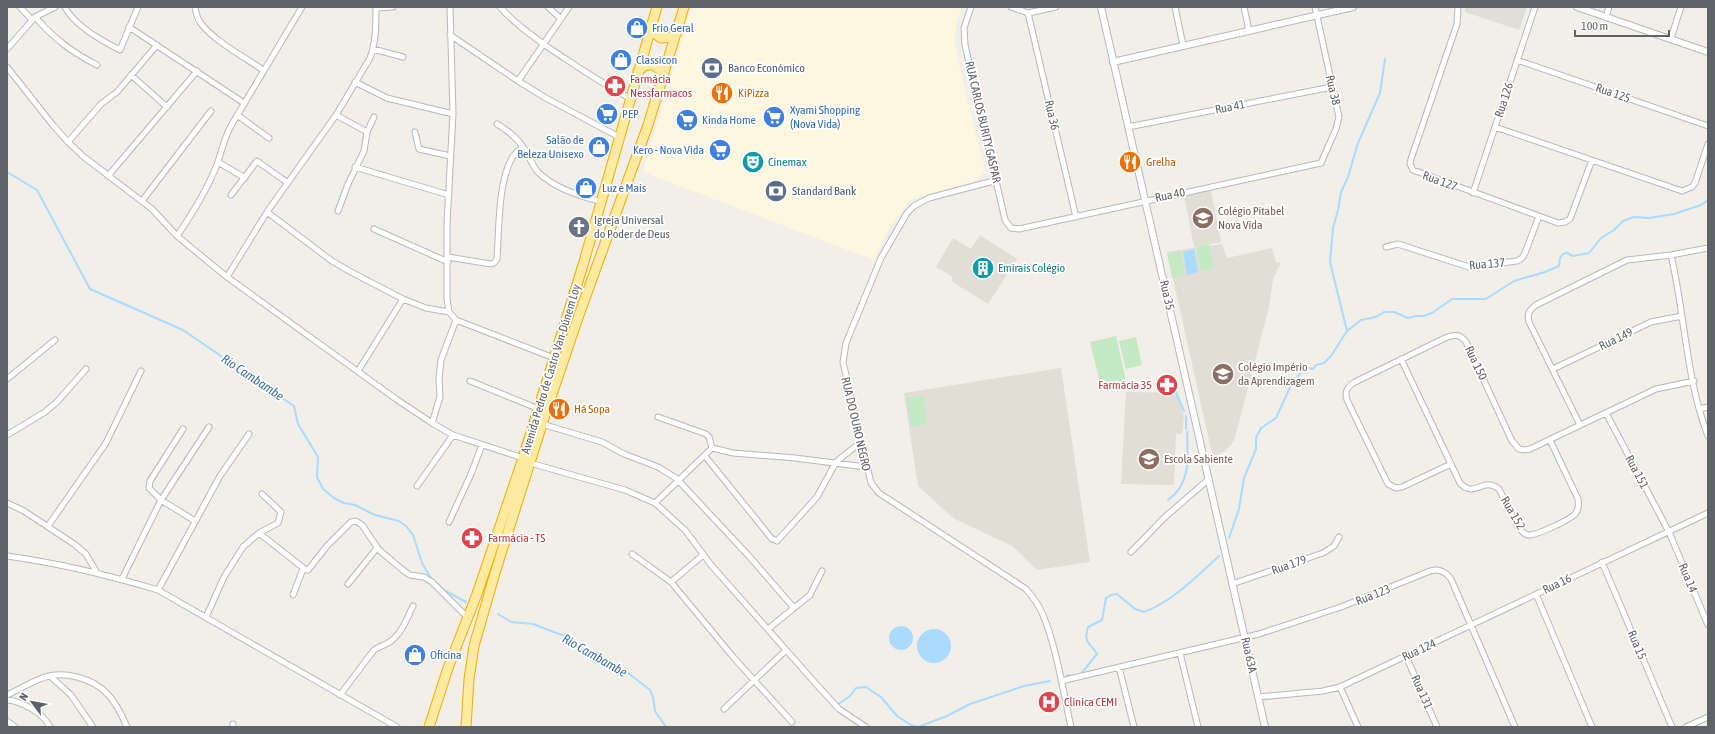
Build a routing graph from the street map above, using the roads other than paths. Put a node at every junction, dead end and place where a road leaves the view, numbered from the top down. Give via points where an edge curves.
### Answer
1 (20, 7) edge
2 (54, 7) edge
3 (65, 7) edge
4 (138, 7) edge
5 (195, 7) edge
6 (302, 7) edge
7 (392, 7) edge
8 (451, 7) edge
9 (500, 7) edge
10 (548, 7) edge
11 (569, 7) edge
12 (657, 7) edge
13 (684, 7) edge
14 (971, 7) edge
15 (1011, 7) edge
16 (1056, 7) edge
17 (1101, 7) edge
18 (1175, 7) edge
19 (1244, 7) edge
20 (1315, 7) edge
21 (1353, 7) edge
22 (1458, 7) edge
23 (1535, 7) edge
24 (1577, 7) edge
25 (1609, 7) edge
26 (1681, 7) edge
27 (376, 8) edge
28 (1028, 13) junction
29 (1316, 16) junction
30 (1606, 16) junction
31 (34, 18) junction
32 (560, 18) junction
33 (652, 22) junction
34 (129, 27) junction
35 (678, 29) junction
36 (1249, 31) junction
37 (450, 35) junction
38 (1671, 38) junction
39 (543, 43) junction
40 (157, 45) junction
41 (1183, 46) junction
42 (7, 48) edge
43 (373, 49) junction
44 (1708, 52) edge
45 (403, 57) dead end
46 (1517, 60) junction
47 (1113, 62) junction
48 (97, 65) dead end
49 (7, 67) edge
50 (263, 70) junction
51 (197, 71) junction
52 (637, 74) junction
53 (131, 75) junction
54 (518, 81) junction
55 (662, 81) junction
56 (355, 82) junction
57 (1332, 87) junction
58 (630, 98) junction
59 (244, 103) junction
60 (167, 108) junction
61 (211, 111) dead end
62 (452, 114) junction
63 (237, 115) junction
64 (336, 115) junction
65 (374, 117) dead end
66 (497, 124) dead end
67 (1708, 126) edge
68 (1128, 127) junction
69 (1495, 127) junction
70 (367, 132) junction
71 (415, 132) dead end
72 (619, 137) junction
73 (269, 138) dead end
74 (68, 142) junction
75 (1708, 144) edge
76 (523, 147) junction
77 (450, 156) junction
78 (1592, 160) junction
79 (218, 162) junction
80 (1321, 163) joint
81 (355, 168) junction
82 (108, 176) junction
83 (245, 178) junction
84 (997, 180) junction
85 (288, 183) junction
86 (1473, 192) junction
87 (231, 195) dead end
88 (449, 196) junction
89 (142, 201) junction
90 (1145, 201) junction
91 (602, 202) junction
92 (338, 211) dead end
93 (267, 212) junction
94 (1539, 216) junction
95 (1076, 217) junction
96 (374, 229) dead end
97 (1019, 230) joint
98 (177, 236) junction
99 (1386, 247) dead end
100 (1708, 248) edge
101 (1671, 255) junction
102 (448, 260) junction
103 (227, 277) junction
104 (403, 299) junction
105 (449, 312) junction
106 (1682, 316) junction
107 (456, 320) junction
108 (55, 340) dead end
109 (554, 358) junction
110 (1401, 359) junction
111 (86, 369) dead end
112 (1553, 369) junction
113 (358, 370) junction
114 (141, 371) dead end
115 (8, 377) edge
116 (1694, 380) junction
117 (470, 381) dead end
118 (1708, 407) edge
119 (539, 409) junction
120 (1700, 409) junction
121 (1606, 413) junction
122 (658, 417) dead end
123 (432, 423) junction
124 (542, 424) junction
125 (1580, 425) junction
126 (209, 427) dead end
127 (183, 429) dead end
128 (7, 434) edge
129 (249, 434) dead end
130 (453, 435) junction
131 (1708, 436) edge
132 (1550, 440) junction
133 (861, 442) junction
134 (482, 446) junction
135 (712, 448) junction
136 (705, 456) junction
137 (526, 461) junction
138 (836, 462) junction
139 (1451, 464) junction
140 (866, 467) junction
141 (1209, 479) junction
142 (679, 481) junction
143 (417, 486) dead end
144 (262, 494) dead end
145 (161, 500) junction
146 (655, 503) junction
147 (8, 504) edge
148 (1708, 512) edge
149 (195, 521) junction
150 (449, 522) dead end
151 (48, 526) junction
152 (1669, 532) junction
153 (259, 533) junction
154 (1339, 537) dead end
155 (376, 548) junction
156 (1131, 552) dead end
157 (632, 554) dead end
158 (703, 555) junction
159 (7, 556) edge
160 (1602, 562) junction
161 (303, 569) junction
162 (822, 572) dead end
163 (97, 573) junction
164 (122, 579) junction
165 (671, 582) junction
166 (348, 584) dead end
167 (1232, 584) junction
168 (158, 590) junction
169 (1536, 594) junction
170 (293, 595) dead end
171 (413, 606) dead end
172 (794, 608) junction
173 (469, 616) junction
174 (206, 617) junction
175 (1470, 624) junction
176 (1708, 625) edge
177 (768, 629) junction
178 (1244, 637) junction
179 (785, 651) junction
180 (1180, 653) junction
181 (1406, 656) junction
182 (1119, 668) junction
183 (50, 676) junction
184 (755, 681) junction
185 (1061, 682) junction
186 (1340, 687) junction
187 (7, 695) edge
188 (340, 695) junction
189 (1258, 697) junction
190 (7, 700) edge
191 (724, 709) dead end
192 (1708, 717) edge
193 (7, 721) edge
194 (792, 722) dead end
195 (15, 727) edge
196 (50, 727) edge
197 (93, 727) edge
198 (127, 727) edge
199 (397, 727) edge
200 (430, 727) edge
201 (466, 727) edge
202 (866, 727) edge
203 (1071, 727) edge
204 (1134, 727) edge
205 (1198, 727) edge
206 (1265, 727) edge
207 (1358, 727) edge
208 (1437, 727) edge
209 (1515, 727) edge
210 (1592, 727) edge
211 (1672, 727) edge
212 (1686, 727) edge

1 - 31 street
2 - 31 street
3 - 34 street via 76,21 120,50
4 - 34 street
5 - 50 street via 196,15 208,31
6 - 50 street
7 - 27 street
8 - 37 street
9 - 39 street via 518,25
10 - 32 street
11 - 32 street
12 - 33 highway, Avenida Pedro de Castro Van-Dúnem Loy
13 - 35 highway, Avenida Pedro de Castro Van-Dúnem Loy
14 - 84 street, RUA CARLOS BURITY GASPAR via 964,24 964,36
15 - 28 street
16 - 28 street
17 - 47 street, Rua 35
18 - 41 street
19 - 36 street
20 - 29 street, Rua 38
21 - 29 street
22 - 86 street, Rua 127 via 1457,24 1410,164 1415,172
23 - 46 street, Rua 126
24 - 30 street
25 - 30 street
26 - 38 street
27 - 43 street
28 - 95 street, Rua 36
29 - 36 street
29 - 57 street, Rua 38
30 - 38 street
31 - 42 street
31 - 48 street via 60,43
32 - 39 street
33 - 35 highway via 654,33 661,38 672,38
33 - 52 highway, Avenida Pedro de Castro Van-Dúnem Loy
34 - 40 street
35 - 55 highway, Avenida Pedro de Castro Van-Dúnem Loy
36 - 41 street
37 - 54 street
37 - 62 street via 453,72
38 - 44 street
39 - 54 street
39 - 58 street via 598,82
40 - 51 street
40 - 53 street
41 - 47 street
43 - 45 street
43 - 56 street
46 - 67 street, Rua 125
46 - 69 street, Rua 126
47 - 68 street, Rua 35
49 - 74 street
50 - 59 street
51 - 59 street
51 - 60 street
52 - 55 highway via 642,67 652,65 661,71
52 - 58 highway, Avenida Pedro de Castro Van-Dúnem Loy
53 - 60 street
53 - 74 street
54 - 72 street
55 - 124 highway, Avenida Pedro de Castro Van-Dúnem Loy
56 - 62 street via 387,98
56 - 64 street
57 - 68 street, Rua 41
57 - 80 street, Rua 38 via 1338,122
58 - 72 highway, Avenida Pedro de Castro Van-Dúnem Loy
59 - 63 street
60 - 82 street
61 - 89 street
62 - 77 street
63 - 73 street
63 - 79 street via 226,134
64 - 70 street
64 - 85 street
65 - 70 street
66 - 76 street
68 - 90 street, Rua 35
69 - 78 street
69 - 86 street, Rua 126
70 - 81 street via 366,148
71 - 77 street via 419,149
72 - 91 highway, Avenida Pedro de Castro Van-Dúnem Loy
74 - 82 street
75 - 78 street via 1695,183 1682,191
76 - 91 street via 532,164 547,179 568,191
76 - 102 street via 513,156 506,173 496,262 490,264
77 - 88 street
78 - 94 street, Rua 127 via 1570,219 1558,223
79 - 83 street
79 - 98 street via 196,207
80 - 90 street, Rua 40
81 - 88 street
81 - 92 street
82 - 89 street
83 - 85 street via 257,161
83 - 87 street
84 - 97 street, RUA CARLOS BURITY GASPAR via 1005,220 1011,228
84 - 133 street, RUA DO OURO NEGRO via 937,195 914,206 907,213 881,258 843,355
85 - 93 street
86 - 94 street, Rua 127
88 - 102 street
89 - 98 street
90 - 95 street, Rua 40
90 - 141 street, Rua 35
91 - 109 highway, Avenida Pedro de Castro Van-Dúnem Loy
93 - 103 street
93 - 104 street via 332,261
94 - 99 street, Rua 137 via 1525,253 1522,258 1512,262 1469,267 1398,244
95 - 97 street, Rua 40
96 - 102 street
98 - 103 street
100 - 101 street
101 - 106 street
101 - 112 street via 1627,260 1532,308 1528,314 1529,322
102 - 105 street
103 - 113 street
104 - 105 street via 426,308
104 - 113 street
105 - 107 street
106 - 112 street, Rua 149 via 1651,322
106 - 116 street
107 - 109 street
107 - 123 street via 441,360 440,397
108 - 115 street
109 - 119 highway, Avenida Pedro de Castro Van-Dúnem Loy
110 - 132 street, Rua 150 via 1450,336 1462,337 1515,445 1524,450
110 - 139 street, Rua 152
110 - 139 street, Rua 150 via 1348,387 1346,396 1353,413 1386,481 1391,486 1402,487
111 - 128 street via 45,412
112 - 125 street
113 - 123 street
114 - 151 street via 106,443
116 - 120 street
116 - 121 street, Rua 150 via 1656,389
117 - 119 street
118 - 120 street
119 - 137 highway, Avenida Pedro de Castro Van-Dúnem Loy
120 - 131 street
121 - 125 street, Rua 150
121 - 152 street, Rua 151
122 - 135 street via 706,434
123 - 130 street
124 - 137 highway, Avenida Pedro de Castro Van-Dúnem Loy
124 - 142 street via 602,442 658,467
125 - 132 street, Rua 150
126 - 145 street
127 - 145 street via 149,485
129 - 149 street via 220,476
130 - 134 street
130 - 143 street
132 - 139 street, Rua 152 via 1579,505 1572,517 1533,535 1525,534 1518,527 1499,489 1491,484 1475,488 1464,487
133 - 138 street
133 - 140 street, RUA DO OURO NEGRO
134 - 137 street
134 - 150 street
135 - 136 street
135 - 138 street via 733,453
136 - 138 street via 772,540 777,541 817,497
136 - 142 street
137 - 146 street via 625,490
137 - 173 highway, Avenida Pedro de Castro Van-Dúnem Loy
137 - 201 highway, Avenida Pedro de Castro Van-Dúnem Loy via 478,631 472,662
138 - 140 street
140 - 185 street, RUA DO OURO NEGRO via 871,483 879,493 1026,589 1043,615
141 - 156 street via 1165,517
141 - 167 street, Rua 35
142 - 146 street
142 - 172 street
144 - 153 street via 281,512 281,518 278,523
145 - 149 street
145 - 164 street
146 - 158 street via 685,530
147 - 151 street
148 - 152 street, Rua 16
149 - 168 street
151 - 163 street via 86,554
152 - 160 street, Rua 16
152 - 176 street, Rua 14
153 - 161 street
153 - 174 street via 243,547 233,561
154 - 167 street, Rua 179 via 1334,546 1323,553
155 - 161 street via 362,526 356,521 351,522 308,570
155 - 166 street
155 - 173 street via 410,575 424,577 432,582
157 - 165 street
158 - 165 street
158 - 177 street
159 - 163 street via 39,560
160 - 169 street, Rua 16
160 - 211 street, Rua 15
161 - 170 street
162 - 172 street via 810,595
163 - 164 street
164 - 168 street
165 - 184 street
167 - 178 street, Rua 63A
168 - 174 street
169 - 175 street, Rua 124
169 - 210 street, Rua 16
171 - 188 street via 396,636 374,650
172 - 177 street
173 - 200 highway, Avenida Pedro de Castro Van-Dúnem Loy via 448,668
174 - 188 street
175 - 178 street, Rua 123 via 1449,576 1437,570 1341,607
175 - 181 street, Rua 124
175 - 209 street
177 - 179 street
178 - 180 street, Rua 123
178 - 189 street, Rua 63A
179 - 184 street
179 - 202 street via 839,709
180 - 182 street, Rua 123
180 - 205 street
181 - 186 street, Rua 124
181 - 208 street, Rua 131
182 - 185 street, Rua 123
182 - 204 street
183 - 187 street
183 - 197 street via 71,695
183 - 198 street via 69,675 90,680 106,691 121,712
184 - 191 street
184 - 194 street
185 - 203 street, RUA DO OURO NEGRO
186 - 189 street, Rua 124
186 - 207 street
188 - 199 street
189 - 206 street, Rua 63A
190 - 196 street via 16,700 34,710
192 - 212 street
193 - 195 street

